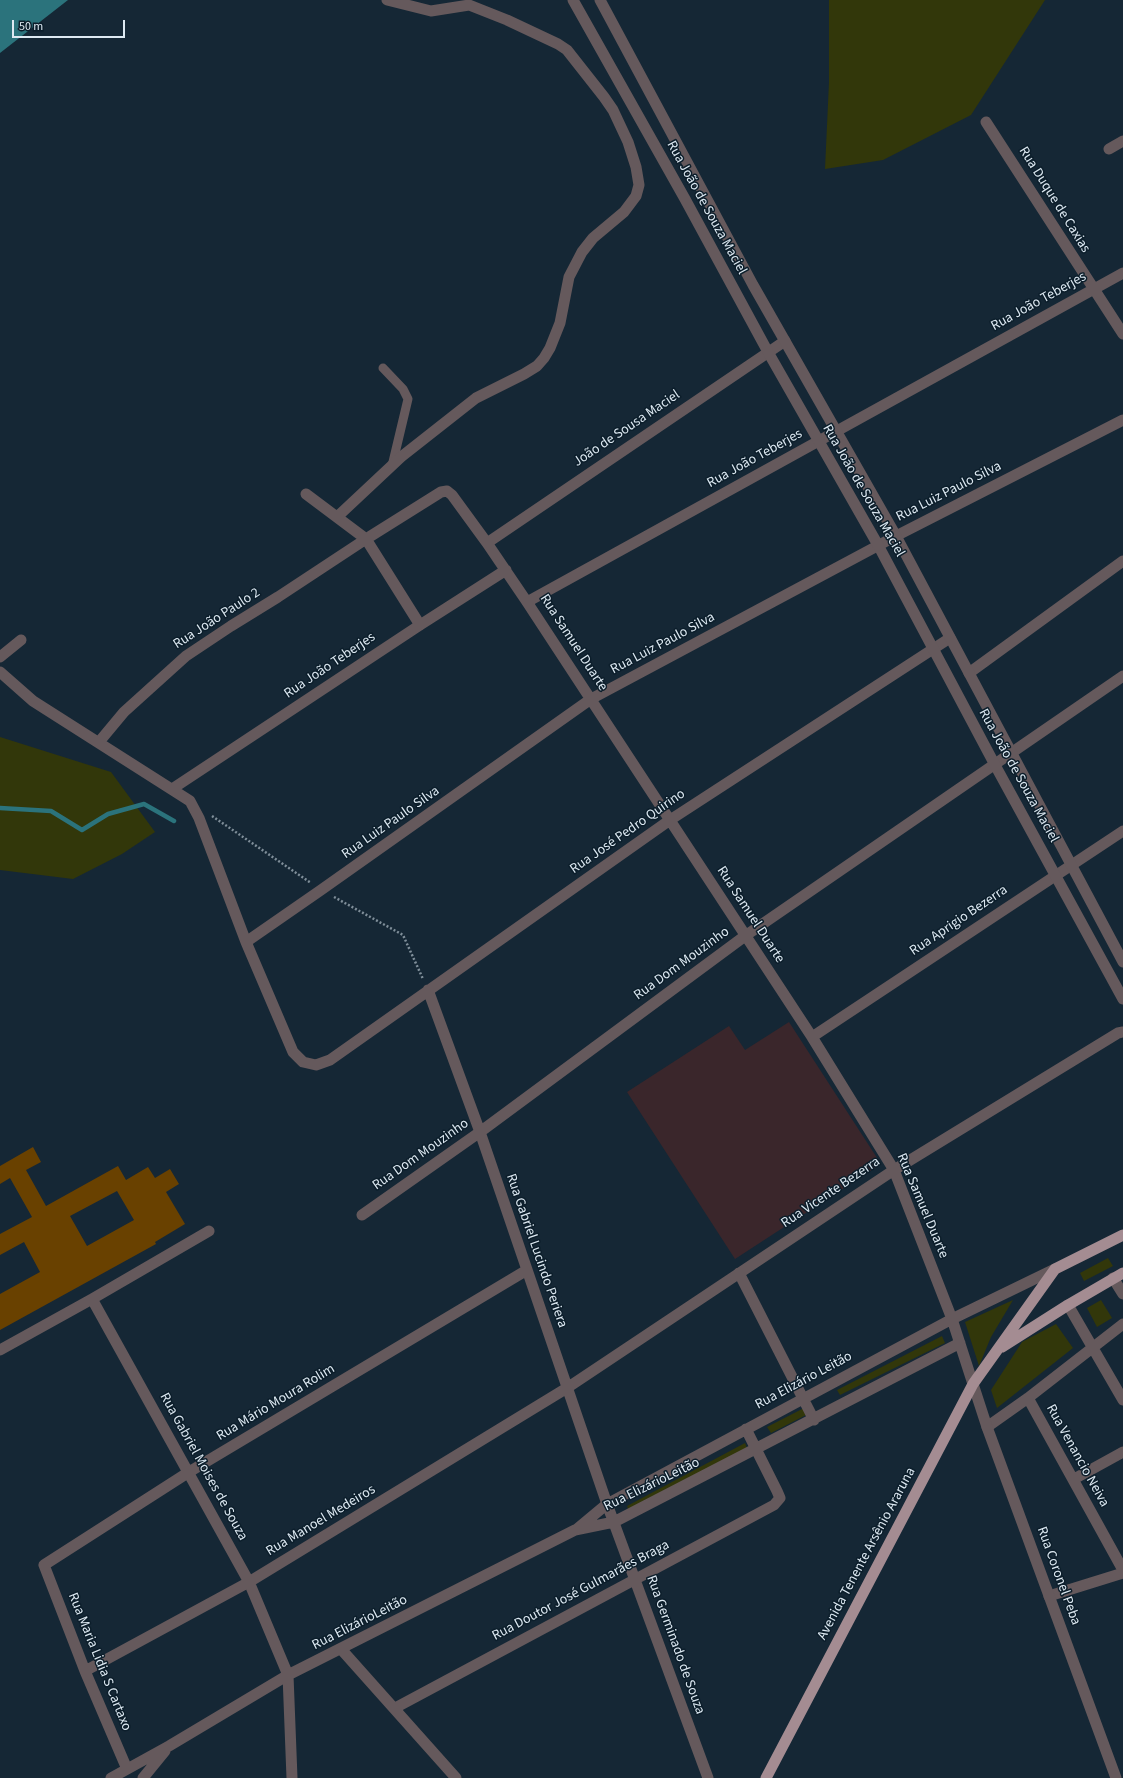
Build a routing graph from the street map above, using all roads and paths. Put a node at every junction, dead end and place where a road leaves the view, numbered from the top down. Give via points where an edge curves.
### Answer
1 (387, 0) edge
2 (573, 0) edge
3 (600, 0) edge
4 (986, 122) dead end
5 (1123, 140) edge
6 (1109, 148) dead end
7 (1123, 273) edge
8 (1093, 290) junction
9 (1123, 334) edge
10 (785, 341) junction
11 (768, 352) junction
12 (383, 368) dead end
13 (1123, 420) edge
14 (836, 430) junction
15 (818, 441) junction
16 (392, 466) junction
17 (447, 491) joint
18 (306, 494) dead end
19 (337, 517) junction
20 (896, 536) junction
21 (366, 539) junction
22 (487, 543) junction
23 (878, 545) junction
24 (1123, 561) edge
25 (506, 570) junction
26 (527, 602) junction
27 (420, 625) junction
28 (950, 638) junction
29 (21, 640) dead end
30 (933, 650) junction
31 (0, 656) edge
32 (0, 672) edge
33 (969, 673) junction
34 (1123, 676) edge
35 (591, 699) junction
36 (99, 742) junction
37 (1012, 754) junction
38 (995, 765) junction
39 (172, 789) junction
40 (670, 820) junction
41 (1123, 831) edge
42 (1072, 865) junction
43 (1055, 875) junction
44 (745, 936) junction
45 (246, 942) junction
46 (1123, 962) edge
47 (428, 990) junction
48 (1123, 999) edge
49 (1121, 1030) edge
50 (812, 1037) junction
51 (480, 1132) junction
52 (894, 1170) junction
53 (362, 1215) dead end
54 (209, 1231) dead end
55 (1123, 1235) edge
56 (1055, 1269) junction
57 (527, 1270) junction
58 (739, 1273) junction
59 (1118, 1276) edge
60 (1123, 1294) edge
61 (92, 1299) junction
62 (1068, 1305) junction
63 (952, 1319) junction
64 (1123, 1324) edge
65 (960, 1343) junction
66 (1000, 1348) junction
67 (1094, 1348) junction
68 (0, 1350) edge
69 (973, 1384) junction
70 (567, 1388) junction
71 (803, 1398) junction
72 (1028, 1398) junction
73 (1123, 1400) edge
74 (814, 1420) junction
75 (987, 1427) junction
76 (746, 1429) junction
77 (756, 1450) junction
78 (1123, 1452) edge
79 (189, 1472) junction
80 (1074, 1479) junction
81 (606, 1504) junction
82 (614, 1522) junction
83 (575, 1530) junction
84 (44, 1566) joint
85 (1123, 1571) edge
86 (634, 1578) junction
87 (249, 1582) junction
88 (1049, 1596) junction
89 (341, 1649) junction
90 (85, 1671) junction
91 (288, 1675) junction
92 (395, 1708) junction
93 (169, 1746) junction
94 (127, 1769) junction
95 (111, 1778) edge
96 (143, 1778) edge
97 (292, 1778) edge
98 (456, 1778) edge
99 (708, 1778) edge
100 (766, 1778) edge
101 (1116, 1778) edge

1 - 16 street via 431,11 469,5 507,20 567,50 612,110 628,142 639,185 628,209 593,238 582,252 569,277 560,323 550,348 537,366 476,398
2 - 11 street, Rua João de Souza Maciel
3 - 10 street, Rua João de Souza Maciel
4 - 8 street, Rua Duque de Caxias
5 - 6 street
7 - 8 street, Rua João Teberjes
8 - 9 street, Rua Duque de Caxias
8 - 14 street, Rua João Teberjes
10 - 11 street, João de Sousa Maciel
10 - 14 street, Rua João de Souza Maciel
11 - 15 street, Rua João de Souza Maciel
11 - 22 street, João de Sousa Maciel
12 - 16 lane via 403,389 408,399
13 - 20 street, Rua Luiz Paulo Silva
14 - 15 street, Rua João Teberjes
14 - 20 street, Rua João de Souza Maciel
15 - 23 street, Rua João de Souza Maciel
15 - 26 street, Rua João Teberjes
16 - 19 street
17 - 21 street, Rua João Paulo 2 via 441,492
17 - 22 street, Rua Samuel Duarte
18 - 19 street
19 - 21 street
20 - 23 street, Rua Luiz Paulo Silva
20 - 28 street, Rua João de Souza Maciel
21 - 27 street
21 - 36 street, Rua João Paulo 2 via 186,656 124,712
22 - 25 street, Rua Samuel Duarte
23 - 30 street, Rua João de Souza Maciel
23 - 35 street, Rua Luiz Paulo Silva
24 - 33 street
25 - 26 street, Rua Samuel Duarte
25 - 27 street, Rua João Teberjes
26 - 35 street, Rua Samuel Duarte
27 - 39 street, Rua João Teberjes
28 - 30 street, Rua José Pedro Quirino
28 - 33 street, Rua João de Souza Maciel
29 - 31 street
30 - 38 street, Rua João de Souza Maciel
30 - 40 street, Rua José Pedro Quirino
32 - 36 street via 33,701
33 - 37 street, Rua João de Souza Maciel
34 - 37 street, Rua Dom Mouzinho
35 - 40 street, Rua Samuel Duarte
35 - 45 street, Rua Luiz Paulo Silva
36 - 39 street
37 - 38 street, Rua Dom Mouzinho
37 - 42 street, Rua João de Souza Maciel
38 - 43 street, Rua João de Souza Maciel
38 - 44 street, Rua Dom Mouzinho
39 - 45 street via 190,801
40 - 44 street, Rua Samuel Duarte
40 - 47 street, Rua José Pedro Quirino
41 - 42 street, Rua Aprigio Bezerra
42 - 43 street, Rua Aprigio Bezerra
42 - 46 street, Rua João de Souza Maciel
43 - 48 street, Rua João de Souza Maciel
43 - 50 street, Rua Aprigio Bezerra
44 - 50 street, Rua Samuel Duarte
44 - 51 street, Rua Dom Mouzinho
45 - 47 street, Rua José Pedro Quirino via 293,1052 304,1062 316,1065 330,1060
47 - 51 street, Rua Gabriel Lucindo Periera
49 - 52 street, Rua Vicente Bezerra
50 - 52 street, Rua Samuel Duarte
51 - 53 street, Rua Dom Mouzinho
51 - 57 street, Rua Gabriel Lucindo Periera
52 - 58 street, Rua Vicente Bezerra
52 - 63 street, Rua Samuel Duarte
54 - 61 street
55 - 56 main road
56 - 63 street, Rua Elizário Leitão
56 - 66 main road, Avenida Tenente Arsênio Araruna
57 - 70 street, Rua Gabriel Lucindo Periera
57 - 79 street, Rua Mário Moura Rolim
58 - 70 street, Rua Vicente Bezerra
58 - 71 street
59 - 60 street
59 - 62 main road
61 - 68 street
61 - 79 street, Rua Gabriel Moises de Souza
62 - 66 main road
62 - 67 street
63 - 65 street, Rua Samuel Duarte
63 - 71 street, Rua Elizário Leitão
64 - 67 street
65 - 69 street, Rua Samuel Duarte
65 - 74 street, Rua ElizárioLeitão
66 - 69 main road, Avenida Tenente Arsênio Araruna
67 - 72 street
67 - 73 street
69 - 75 street, Rua Coronel Peba
69 - 100 main road, Avenida Tenente Arsênio Araruna
70 - 81 street, Rua Gabriel Lucindo Periera
70 - 87 street, Rua Manoel Medeiros
71 - 74 street
71 - 76 street, Rua Elizário Leitão
72 - 75 street
72 - 80 street, Rua Venancio Neiva
74 - 77 street, Rua ElizárioLeitão
75 - 88 street, Rua Coronel Peba
76 - 77 street
76 - 81 street, Rua Elizário Leitão
77 - 82 street, Rua ElizárioLeitão
77 - 86 street, Rua Doutor José Gulmarães Braga via 780,1498 774,1505
78 - 80 street
79 - 84 street, Rua Mário Moura Rolim
79 - 87 street, Rua Gabriel Moises de Souza
80 - 85 street, Rua Venancio Neiva
81 - 82 street, Rua Gabriel Lucindo Periera
81 - 83 street, Rua Elizário Leitão
82 - 83 street, Rua ElizárioLeitão
82 - 86 street, Rua Germinado de Souza
83 - 89 street, Rua ElizárioLeitão
84 - 90 street, Rua Maria Lidia S Cartaxo
85 - 88 street
86 - 92 street, Rua Doutor José Gulmarães Braga
86 - 99 street, Rua Germinado de Souza
87 - 90 street, Rua Manoel Medeiros
87 - 91 street, Rua Gabriel Moises de Souza
88 - 101 street, Rua Coronel Peba
89 - 91 street, Rua ElizárioLeitão
89 - 92 street
90 - 94 street, Rua Maria Lidia S Cartaxo
91 - 93 street, Rua ElizárioLeitão
91 - 97 street
92 - 98 street
93 - 94 street, Rua ElizárioLeitão
93 - 96 street
94 - 95 street, Rua ElizárioLeitão

